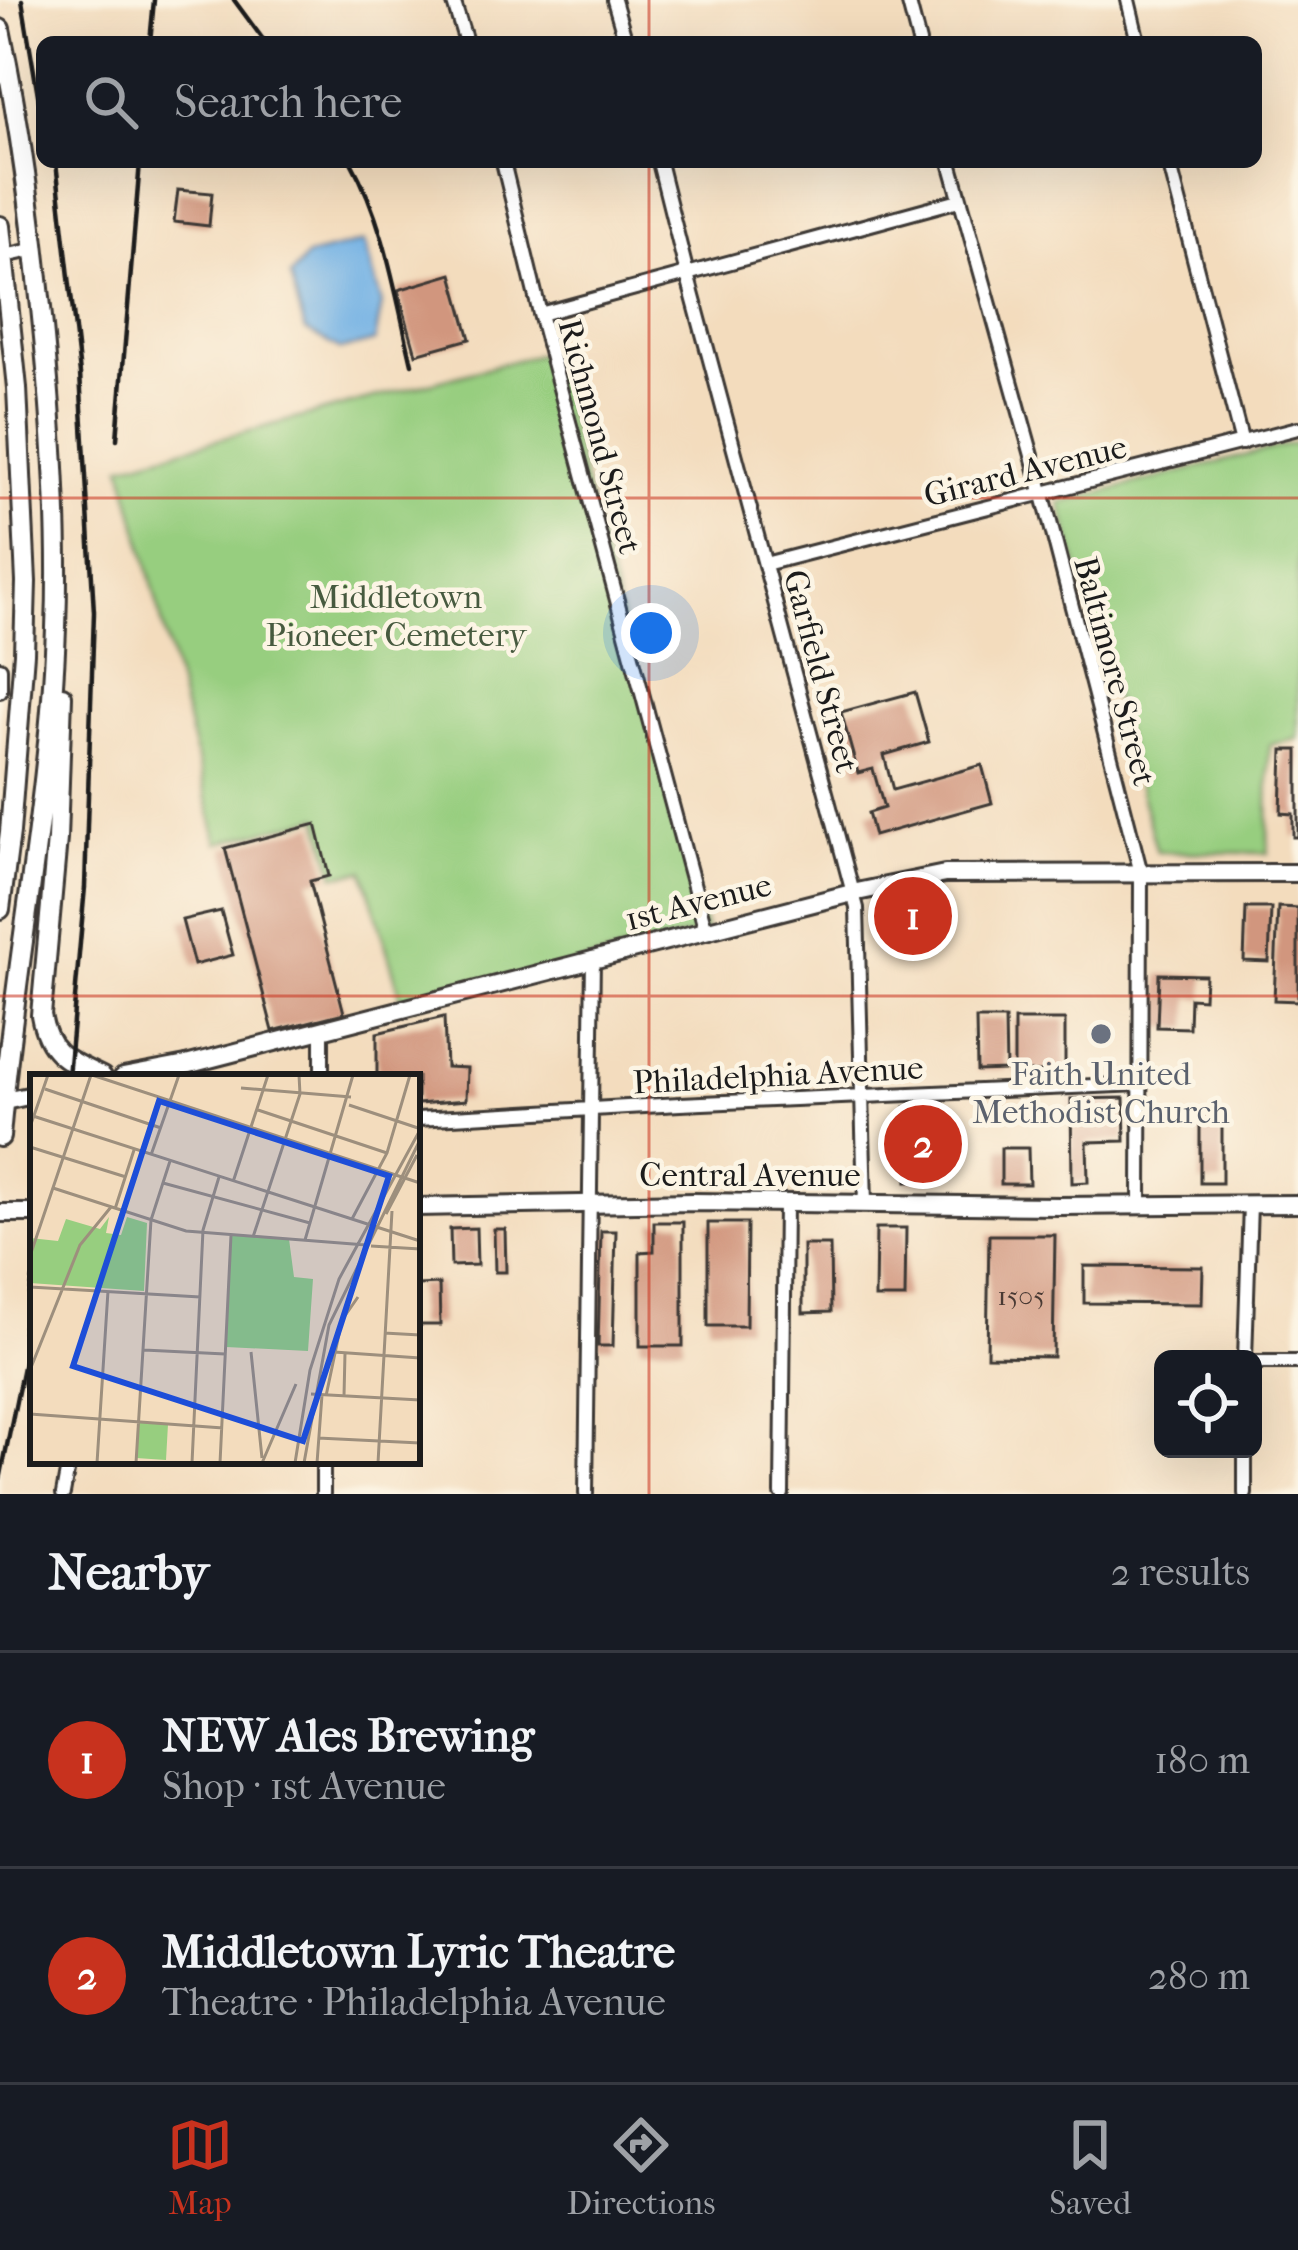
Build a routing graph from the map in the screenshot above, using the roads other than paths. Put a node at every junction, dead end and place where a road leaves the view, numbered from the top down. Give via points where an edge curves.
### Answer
1 (453, 0) edge
2 (614, 0) edge
3 (908, 0) edge
4 (1127, 0) edge
5 (0, 29) edge
6 (464, 36) edge
7 (624, 36) edge
8 (917, 36) edge
9 (1136, 36) edge
10 (504, 168) edge
11 (660, 168) edge
12 (951, 168) edge
13 (1171, 168) edge
14 (959, 200) junction
15 (0, 226) edge
16 (36, 249) junction
17 (2, 257) edge
18 (687, 274) junction
19 (540, 314) junction
20 (1298, 428) edge
21 (1242, 443) junction
22 (1043, 494) junction
23 (765, 564) junction
24 (56, 632) junction
25 (0, 668) edge
26 (0, 692) edge
27 (1141, 873) junction
28 (1298, 873) edge
29 (852, 893) junction
30 (0, 909) edge
31 (706, 931) junction
32 (593, 958) junction
33 (322, 1030) junction
34 (96, 1074) edge
35 (139, 1074) edge
36 (322, 1074) edge
37 (1141, 1084) junction
38 (862, 1098) junction
39 (2, 1102) edge
40 (590, 1110) junction
41 (420, 1119) edge
42 (0, 1137) edge
43 (785, 1203) junction
44 (590, 1204) junction
45 (866, 1204) junction
46 (1250, 1204) junction
47 (1298, 1204) edge
48 (1140, 1205) junction
49 (420, 1207) edge
50 (1249, 1350) edge
51 (1262, 1361) edge
52 (1298, 1362) edge
53 (1245, 1458) edge
54 (69, 1464) edge
55 (322, 1464) edge
56 (63, 1494) edge
57 (323, 1494) edge
58 (586, 1494) edge
59 (782, 1494) edge
60 (1245, 1494) edge

1 - 6 street
2 - 7 street
3 - 8 street
4 - 9 street
5 - 16 main road
10 - 19 street, Richmond Street
11 - 18 street, Garfield Street
12 - 14 street, Baltimore Street
13 - 21 street
14 - 18 street
14 - 22 street, Baltimore Street
15 - 17 main road
16 - 17 street
16 - 24 main road via 55,472
17 - 30 main road via 26,582
18 - 19 street
18 - 23 street, Garfield Street
19 - 31 street, Richmond Street
20 - 21 street, Girard Avenue
21 - 22 street, Girard Avenue
22 - 23 street, Girard Avenue
22 - 27 street, Baltimore Street
23 - 29 street, Garfield Street
24 - 34 main road via 64,662 41,1016 54,1050
24 - 39 main road
25 - 26 street
27 - 28 main road, 1st Avenue
27 - 29 main road, 1st Avenue via 945,874
27 - 37 street, Baltimore Street
29 - 31 main road, 1st Avenue
29 - 38 street, Garfield Street
31 - 32 main road, 1st Avenue
32 - 33 main road, 1st Avenue
32 - 40 street
33 - 35 main road, 1st Avenue
33 - 36 street
37 - 38 street, Philadelphia Avenue
37 - 48 street, Baltimore Street
38 - 40 street, Philadelphia Avenue
38 - 45 street, Garfield Street
39 - 42 main road
40 - 41 street, Philadelphia Avenue
40 - 44 street
43 - 44 main road, Central Avenue
43 - 45 main road, Central Avenue
43 - 59 street
44 - 49 main road, Central Avenue
44 - 58 street
45 - 48 main road, Central Avenue
46 - 47 main road, Central Avenue
46 - 48 main road, Central Avenue
46 - 50 street
51 - 52 street
53 - 60 street
54 - 56 street
55 - 57 street

